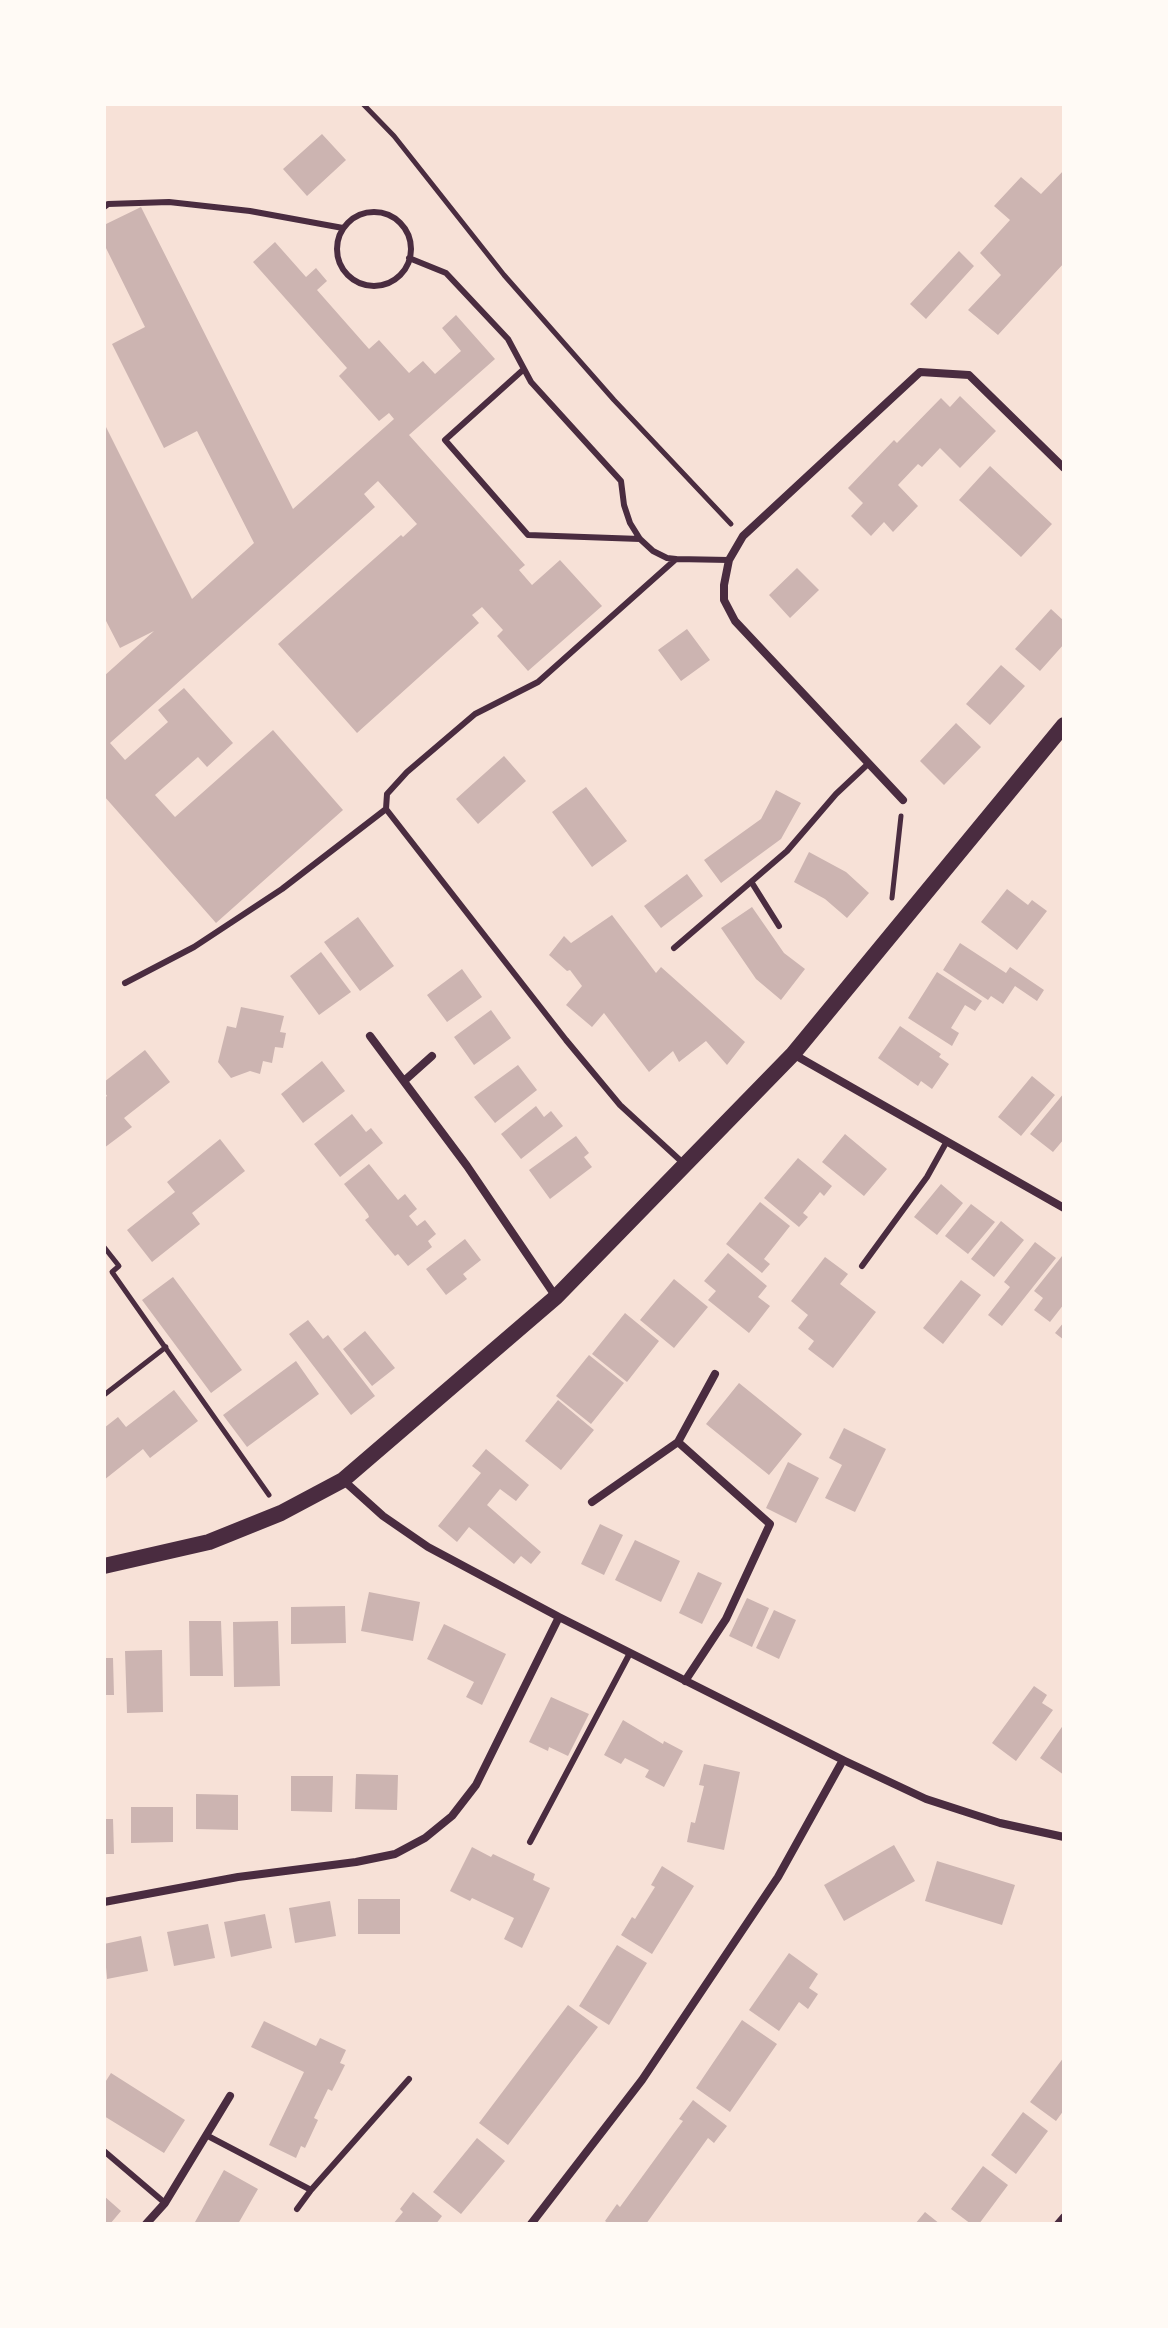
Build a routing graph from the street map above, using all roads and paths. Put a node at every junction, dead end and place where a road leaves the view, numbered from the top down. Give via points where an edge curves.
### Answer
1 (363, 104) edge
2 (104, 207) edge
3 (343, 228) junction
4 (409, 258) junction
5 (524, 369) junction
6 (1064, 468) edge
7 (743, 536) junction
8 (640, 539) junction
9 (676, 559) junction
10 (729, 560) junction
11 (1064, 725) edge
12 (869, 763) junction
13 (903, 800) joint
14 (386, 809) junction
15 (752, 883) junction
16 (779, 926) dead end
17 (887, 941) junction
18 (674, 948) dead end
19 (125, 983) dead end
20 (370, 1036) dead end
21 (793, 1054) junction
22 (432, 1056) dead end
23 (404, 1081) junction
24 (947, 1141) junction
25 (685, 1165) junction
26 (1064, 1208) edge
27 (104, 1247) edge
28 (862, 1266) dead end
29 (556, 1297) junction
30 (166, 1347) junction
31 (715, 1374) dead end
32 (104, 1395) edge
33 (678, 1442) junction
34 (343, 1480) junction
35 (592, 1502) dead end
36 (281, 1513) junction
37 (104, 1566) edge
38 (559, 1617) junction
39 (630, 1653) junction
40 (685, 1681) junction
41 (843, 1760) junction
42 (1064, 1837) edge
43 (530, 1842) dead end
44 (104, 1902) edge
45 (409, 2079) dead end
46 (230, 2096) dead end
47 (206, 2135) junction
48 (104, 2151) edge
49 (311, 2190) junction
50 (165, 2203) junction
51 (297, 2209) dead end
52 (1064, 2217) edge
53 (146, 2224) edge
54 (531, 2224) edge
55 (1058, 2224) edge

1 - 7 path via 504,275
2 - 3 lane via 169,202
3 - 4 lane via 362,214 386,214 405,229
3 - 4 lane via 337,252 356,281 391,281
4 - 5 lane via 446,273 508,339
5 - 8 lane via 621,481 627,514
5 - 8 lane via 445,440 528,535
6 - 7 street via 969,375 920,372
7 - 10 street
8 - 9 lane via 653,551
9 - 10 lane
9 - 14 lane via 538,682 475,714 407,772 387,794
10 - 12 street via 724,600 735,621
11 - 17 main road
12 - 13 street
12 - 15 lane
13 - 17 path
14 - 19 lane via 282,889 194,947
14 - 25 lane via 620,1105
15 - 16 lane
15 - 18 lane
17 - 21 main road
20 - 23 street
21 - 24 street
21 - 25 main road
22 - 23 street
23 - 29 street
24 - 26 street
24 - 28 lane
25 - 29 main road
27 - 30 path via 119,1266 112,1272
29 - 34 main road
30 - 32 path
30 - 36 path
31 - 33 street
33 - 35 street
33 - 40 street via 770,1524 726,1619
34 - 36 main road
34 - 38 street via 428,1547
36 - 37 main road via 209,1542
38 - 39 street
38 - 44 street via 476,1785 452,1816 425,1838 395,1854
39 - 40 street
39 - 43 lane
40 - 41 street
41 - 42 street via 926,1799
41 - 54 street via 778,1877 642,2080
45 - 49 lane
46 - 47 street
47 - 49 lane
47 - 50 street
48 - 50 lane
49 - 51 lane
50 - 53 street
52 - 55 street

